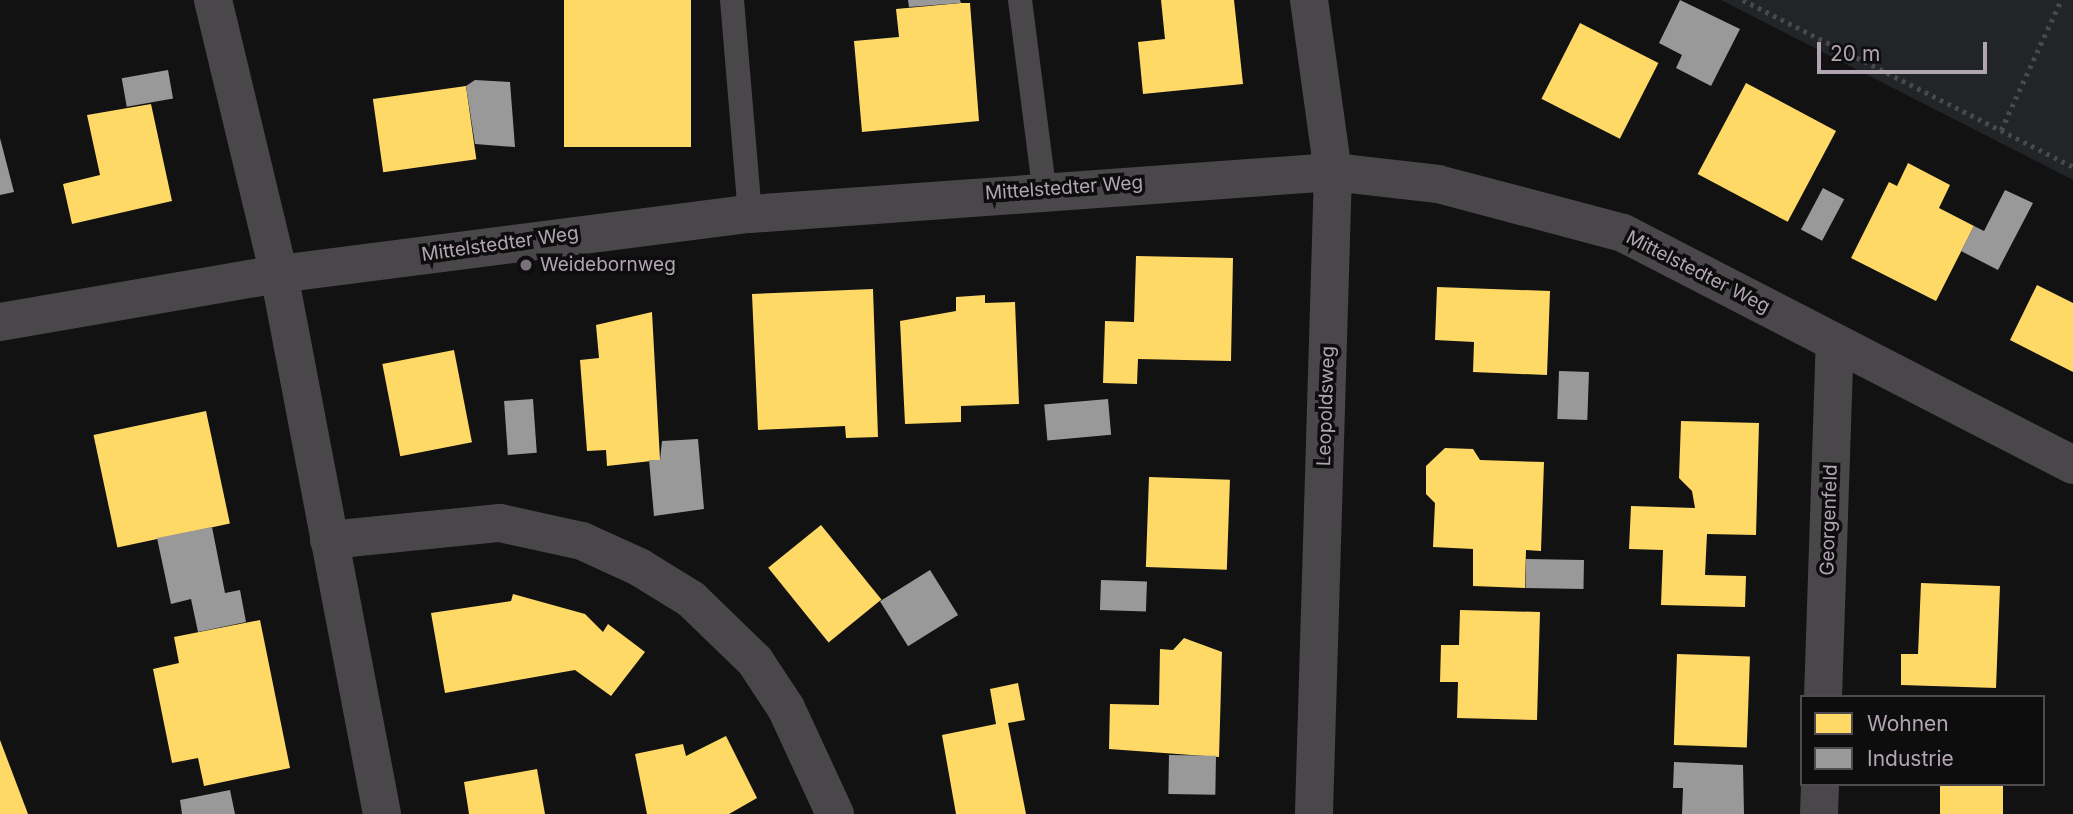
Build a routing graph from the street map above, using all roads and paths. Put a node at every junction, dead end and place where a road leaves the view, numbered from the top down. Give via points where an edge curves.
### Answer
1 (213, 0) edge
2 (732, 0) edge
3 (1020, 0) edge
4 (1309, 0) edge
5 (1743, 0) edge
6 (2062, 0) edge
7 (2001, 130) junction
8 (2073, 167) edge
9 (1333, 172) junction
10 (1044, 188) junction
11 (750, 214) junction
12 (279, 274) junction
13 (0, 322) edge
14 (1835, 343) junction
15 (2073, 466) edge
16 (330, 540) junction
17 (1823, 695) edge
18 (1820, 786) edge
19 (382, 814) edge
20 (835, 814) edge
21 (1314, 814) edge
22 (1819, 814) edge

1 - 12 street
2 - 11 lane
3 - 10 lane
4 - 9 street, Leopoldsweg
5 - 7 path
6 - 7 path
7 - 8 path
9 - 10 street, Mittelstedter Weg
9 - 14 street, Mittelstedter Weg via 1438,184 1623,233
9 - 21 street, Leopoldsweg
10 - 11 street, Mittelstedter Weg
11 - 12 street, Mittelstedter Weg
12 - 13 street, Mittelstedter Weg
12 - 16 street
14 - 15 street, Mittelstedter Weg
14 - 17 street, Georgenfeld
16 - 19 street
16 - 20 street via 500,523 582,541 639,567 691,599 755,661 786,708
18 - 22 street

